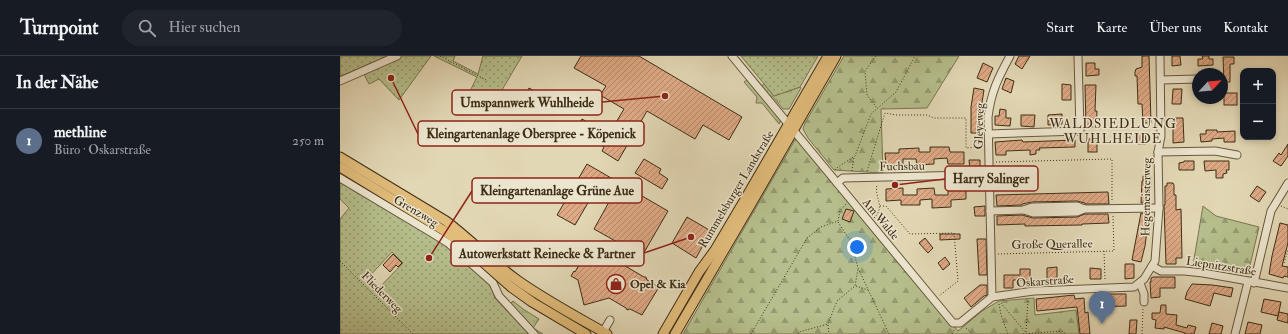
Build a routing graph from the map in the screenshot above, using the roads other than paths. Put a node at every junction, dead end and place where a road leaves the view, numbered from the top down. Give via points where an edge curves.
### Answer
1 (397, 56) edge
2 (732, 56) edge
3 (828, 56) edge
4 (836, 56) edge
5 (1010, 56) edge
6 (1078, 56) edge
7 (1160, 56) edge
8 (1192, 79) edge
9 (1161, 80) junction
10 (340, 81) edge
11 (791, 127) junction
12 (989, 134) junction
13 (1158, 152) junction
14 (1237, 155) dead end
15 (340, 157) edge
16 (340, 167) edge
17 (980, 175) dead end
18 (989, 175) junction
19 (970, 176) dead end
20 (340, 178) edge
21 (837, 183) junction
22 (1288, 183) edge
23 (1159, 208) junction
24 (990, 210) junction
25 (1152, 266) junction
26 (1140, 282) junction
27 (1251, 282) junction
28 (1288, 288) edge
29 (992, 297) junction
30 (1144, 302) road end
31 (610, 320) dead end
32 (605, 333) edge
33 (534, 334) edge
34 (586, 334) edge
35 (663, 334) edge
36 (675, 334) edge
37 (1234, 334) edge

1 - 10 street
2 - 11 street, Am Walde
3 - 11 main road, Rummelsburger Landstraße
4 - 11 main road, Rummelsburger Landstraße
5 - 12 street, Gleyeweg via 990,101
6 - 12 street via 1080,131
7 - 9 street, Hegemeisterweg
8 - 9 street
9 - 13 street, Hegemeisterweg via 1161,136
11 - 21 street, Am Walde
11 - 35 main road, Rummelsburger Landstraße
11 - 36 main road, Rummelsburger Landstraße via 751,204
12 - 18 street, Gleyeweg
13 - 14 street via 1214,151
13 - 23 street, Hegemeisterweg
15 - 32 main road via 446,221 522,283
16 - 34 main road via 443,230 511,287
17 - 18 street
18 - 24 street, Gleyeweg
19 - 21 street, Fuchsbau via 842,178
20 - 33 street, Grenzweg via 448,243 493,283 507,306
21 - 29 street, Am Walde via 953,323 962,325
22 - 27 street via 1271,211
23 - 24 street via 1084,209 1077,206
23 - 25 street, Hegemeisterweg via 1155,260
24 - 29 street, Gleyeweg
25 - 26 street, Hegemeisterweg
25 - 27 street, Liepnitzstraße via 1161,270 1184,271
26 - 29 street, Oskarstraße via 1134,287 1034,291
26 - 30 street
27 - 28 street, Liepnitzstraße
27 - 37 street
31 - 32 street

